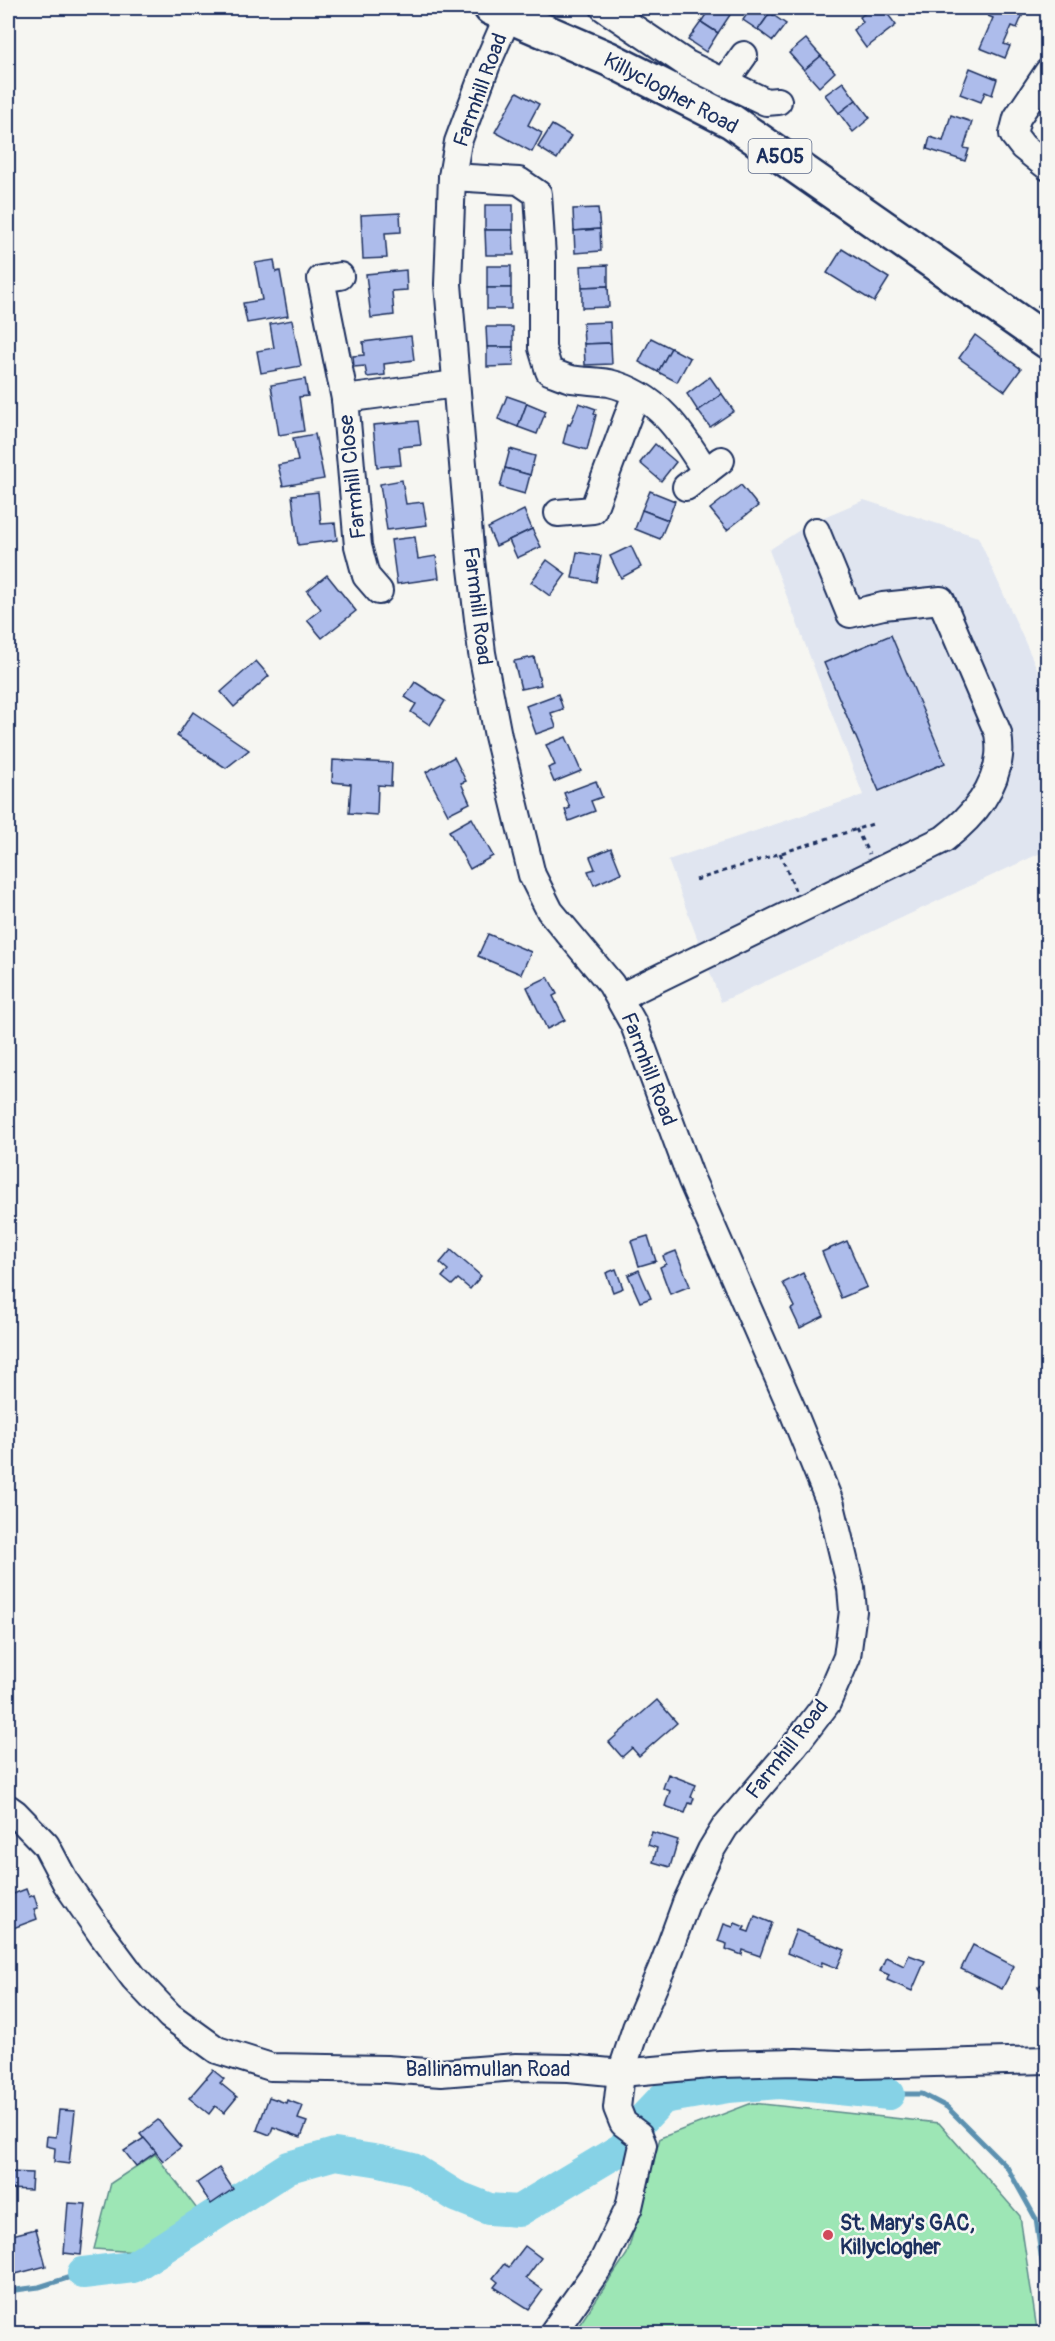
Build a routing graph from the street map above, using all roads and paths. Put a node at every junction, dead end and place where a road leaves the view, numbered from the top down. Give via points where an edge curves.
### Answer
1 (604, 8) edge
2 (499, 12) edge
3 (744, 55) dead end
4 (1047, 72) edge
5 (724, 82) junction
6 (778, 100) dead end
7 (1047, 166) edge
8 (452, 177) junction
9 (1047, 245) edge
10 (340, 276) dead end
11 (1047, 287) edge
12 (1047, 342) edge
13 (456, 384) junction
14 (636, 394) junction
15 (345, 399) junction
16 (705, 473) dead end
17 (558, 513) dead end
18 (816, 531) dead end
19 (379, 591) dead end
20 (876, 823) dead end
21 (856, 829) junction
22 (780, 853) junction
23 (878, 872) junction
24 (696, 880) dead end
25 (803, 908) junction
26 (620, 997) junction
27 (8, 1808) edge
28 (1047, 2060) edge
29 (621, 2073) junction
30 (552, 2334) edge

1 - 5 street via 687,64
2 - 8 street, Farmhill Road via 487,64 458,142
2 - 12 highway, Killyclogher Road / A505 via 609,59 731,122
3 - 5 street
4 - 7 street via 1017,118 1013,134
5 - 6 street via 766,102
8 - 13 street, Farmhill Road via 448,284
8 - 14 street via 519,180 538,194 542,348 549,371 570,379 610,383
9 - 11 path via 1043,256
10 - 15 street via 321,279
13 - 15 street, Farmhill Close
13 - 26 street, Farmhill Road via 482,653 532,875 550,911
14 - 16 street via 680,431
14 - 17 street via 593,510
15 - 19 street, Farmhill Close via 358,546 366,576
18 - 23 street via 850,614 941,600 998,733 999,756 990,788 961,826 944,839
20 - 21 path
21 - 22 path
21 - 23 path
22 - 24 path
22 - 25 path
23 - 25 street
25 - 26 street
26 - 29 street, Farmhill Road via 692,1181 831,1505 853,1611 847,1657 827,1703 726,1827 702,1866
27 - 29 street, Ballinamullan Road via 46,1845 66,1883 134,1978 170,2016 217,2050 271,2067 386,2068 441,2073 569,2067
28 - 29 street, Ballinamullan Road via 720,2064
29 - 30 street, Farmhill Road via 617,2108 643,2145 629,2207 602,2263

